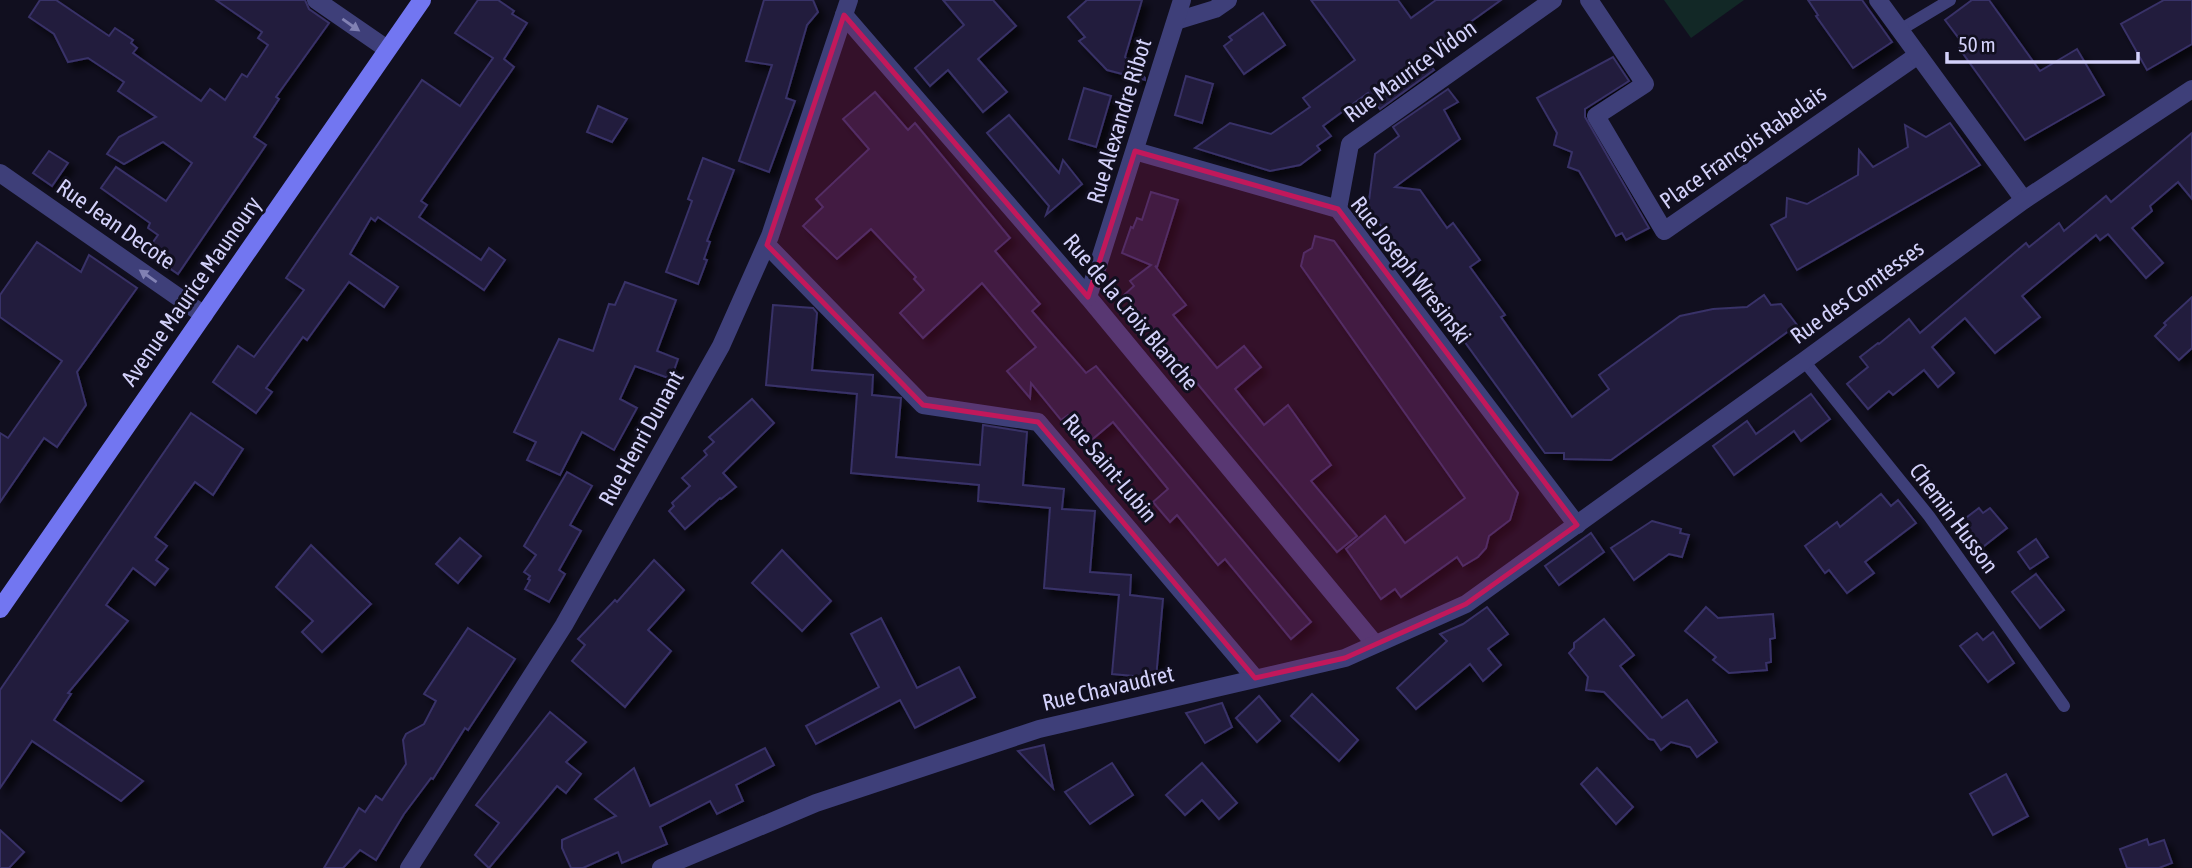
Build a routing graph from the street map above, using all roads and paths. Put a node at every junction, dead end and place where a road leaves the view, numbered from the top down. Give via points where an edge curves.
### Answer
1 (316, 0) edge
2 (422, 0) edge
3 (1182, 0) edge
4 (1228, 0) edge
5 (1553, 0) edge
6 (1589, 0) edge
7 (1878, 0) edge
8 (1950, 0) edge
9 (846, 7) edge
10 (1176, 21) junction
11 (1900, 30) junction
12 (387, 49) junction
13 (1918, 55) junction
14 (2192, 89) edge
15 (1135, 151) junction
16 (0, 173) edge
17 (2024, 200) junction
18 (1338, 209) junction
19 (767, 245) junction
20 (1088, 297) junction
21 (204, 315) junction
22 (1804, 361) junction
23 (1577, 525) junction
24 (1555, 539) joint
25 (0, 610) edge
26 (1375, 645) junction
27 (1255, 678) junction
28 (2064, 706) dead end
29 (409, 868) edge
30 (661, 868) edge

1 -> 12 street
2 - 12 main road, Avenue Maurice Maunoury
3 - 10 street, Rue Alexandre Ribot
4 - 10 street
5 - 18 street, Rue Maurice Vidon via 1350,144
6 - 13 street, Place François Rabelais via 1645,84 1597,116 1664,231
7 - 11 street
8 - 11 lane
9 - 19 street, Rue Henri Dunant
9 - 20 street, Rue de la Croix Blanche
10 - 15 street, Rue Alexandre Ribot
11 - 13 street
12 - 21 main road, Avenue Maurice Maunoury
13 - 17 street
14 - 17 street, Rue des Comtesses
15 - 18 street, Rue Joseph Wresinski
15 - 20 street, Rue Alexandre Ribot
21 -> 16 street, Rue Jean Decote
17 - 22 street, Rue des Comtesses
18 - 23 street, Rue Joseph Wresinski
19 - 27 street, Rue Saint-Lubin via 923,405 1038,422
19 - 29 street, Rue Henri Dunant via 721,346 564,625
20 - 26 street, Rue de la Croix Blanche
21 - 25 main road, Avenue Maurice Maunoury
22 - 23 street, Rue des Comtesses
22 - 28 lane, Chemin Husson via 1929,516
23 - 24 street, Rue des Comtesses
24 - 26 street, Rue Chavaudret via 1466,604
26 - 27 street, Rue Chavaudret via 1345,658
27 - 30 street, Rue Chavaudret via 1040,729 816,803

